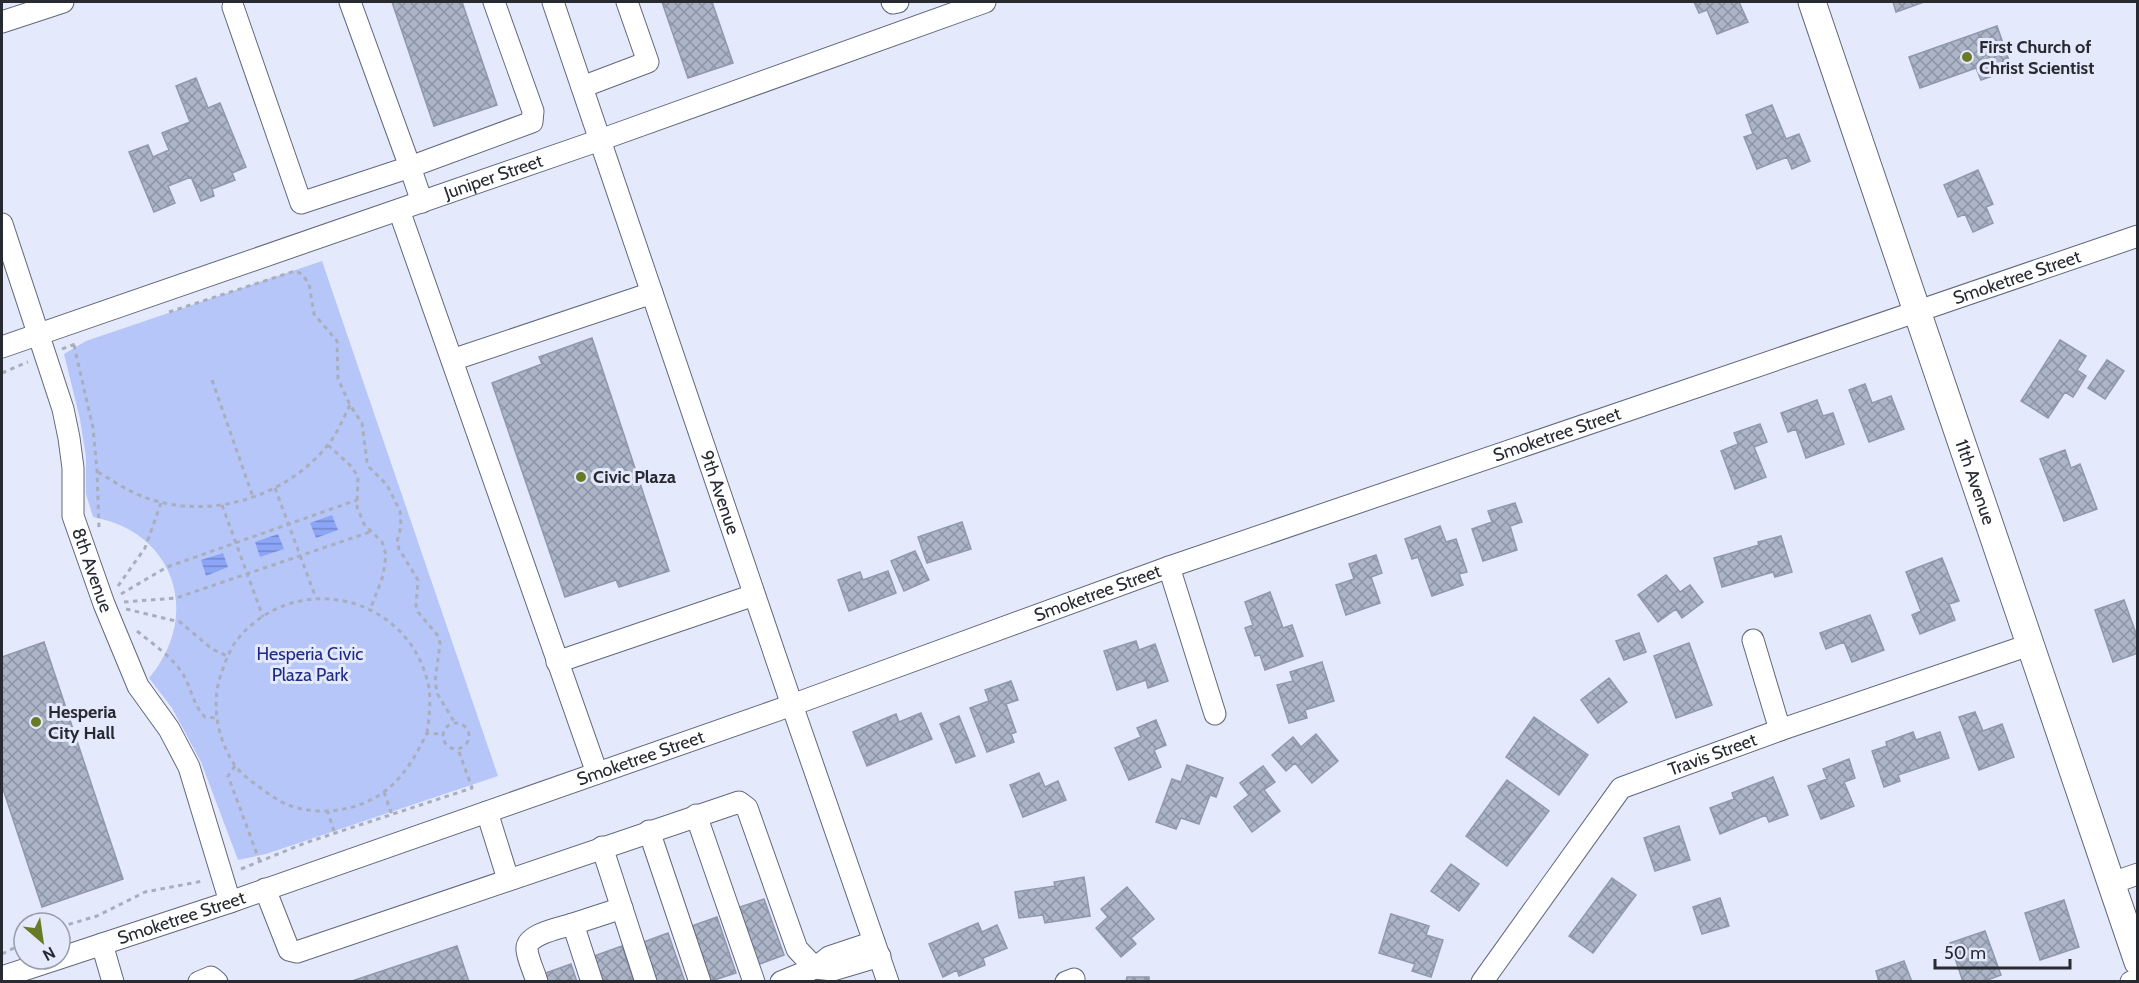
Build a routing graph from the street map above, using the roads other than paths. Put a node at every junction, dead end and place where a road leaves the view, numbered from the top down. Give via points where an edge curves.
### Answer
1 (63, 2) edge
2 (350, 2) edge
3 (494, 2) edge
4 (553, 2) edge
5 (627, 2) edge
6 (892, 2) edge
7 (898, 2) edge
8 (984, 2) edge
9 (1812, 2) edge
10 (238, 3) edge
11 (2, 22) edge
12 (582, 87) junction
13 (600, 140) junction
14 (410, 167) junction
15 (422, 202) junction
16 (399, 210) junction
17 (2, 224) edge
18 (2138, 236) edge
19 (652, 293) junction
20 (1916, 312) junction
21 (39, 334) junction
22 (2, 346) edge
23 (452, 360) junction
24 (1169, 567) junction
25 (754, 595) junction
26 (1753, 640) dead end
27 (2029, 645) junction
28 (557, 662) junction
29 (792, 705) junction
30 (1215, 714) dead end
31 (1780, 730) junction
32 (597, 773) junction
33 (487, 812) junction
34 (696, 815) junction
35 (649, 831) junction
36 (602, 847) junction
37 (2138, 874) edge
38 (508, 879) junction
39 (2109, 884) junction
40 (265, 889) junction
41 (230, 902) junction
42 (622, 908) junction
43 (573, 924) junction
44 (102, 944) junction
45 (877, 949) junction
46 (72, 954) edge
47 (2138, 962) edge
48 (815, 968) junction
49 (20, 971) edge
50 (2, 977) edge
51 (2138, 979) edge
52 (113, 981) edge
53 (199, 981) edge
54 (217, 981) edge
55 (537, 981) edge
56 (592, 981) edge
57 (646, 981) edge
58 (700, 981) edge
59 (754, 981) edge
60 (781, 981) edge
61 (888, 981) edge
62 (1482, 981) edge
63 (2131, 981) edge

1 - 11 street
2 - 14 street
3 - 14 street via 533,111 532,122
4 - 12 street, 9th Avenue
5 - 12 street via 648,62
6 - 7 street
8 - 13 street, Juniper Street
9 - 20 main road, 11th Avenue
10 - 14 street via 302,202
12 - 13 street, 9th Avenue
13 - 15 street, Juniper Street
13 - 19 street, 9th Avenue
14 - 15 street
15 - 16 street, Juniper Street
16 - 21 street, Juniper Street
16 - 23 street
17 - 21 street, 8th Avenue
18 - 20 street, Smoketree Street
19 - 23 street
19 - 25 street, 9th Avenue
20 - 24 street, Smoketree Street
20 - 27 main road, 11th Avenue
21 - 22 street, Juniper Street
21 - 41 street, 8th Avenue via 69,438 73,516 138,686 169,729 189,768
23 - 28 street
24 - 29 street, Smoketree Street
24 - 30 street
25 - 28 street
25 - 29 street, 9th Avenue
26 - 31 street
27 - 31 street, Travis Street
27 - 39 main road, 11th Avenue
28 - 32 street
29 - 32 street, Smoketree Street
29 - 45 street, 9th Avenue
31 - 62 street, Travis Street via 1621,788
32 - 33 street, Smoketree Street
33 - 38 street
33 - 40 street, Smoketree Street
34 - 35 street
34 - 48 street via 739,802 747,808 797,949
34 - 59 street
35 - 36 street
35 - 58 street
36 - 38 street
36 - 42 street
37 - 39 street
38 - 40 street via 297,952 289,950
39 - 47 main road, 11th Avenue
40 - 41 street, Smoketree Street
41 - 44 street, Smoketree Street
42 - 43 street
42 - 57 street
43 - 55 street via 533,937 527,943
43 - 56 street
44 - 46 street, Smoketree Street
44 - 52 street
45 - 48 street via 829,957
45 - 61 street, 9th Avenue
48 - 60 street
49 - 50 street, Smoketree Street
51 - 63 street
53 - 54 street via 211,977

